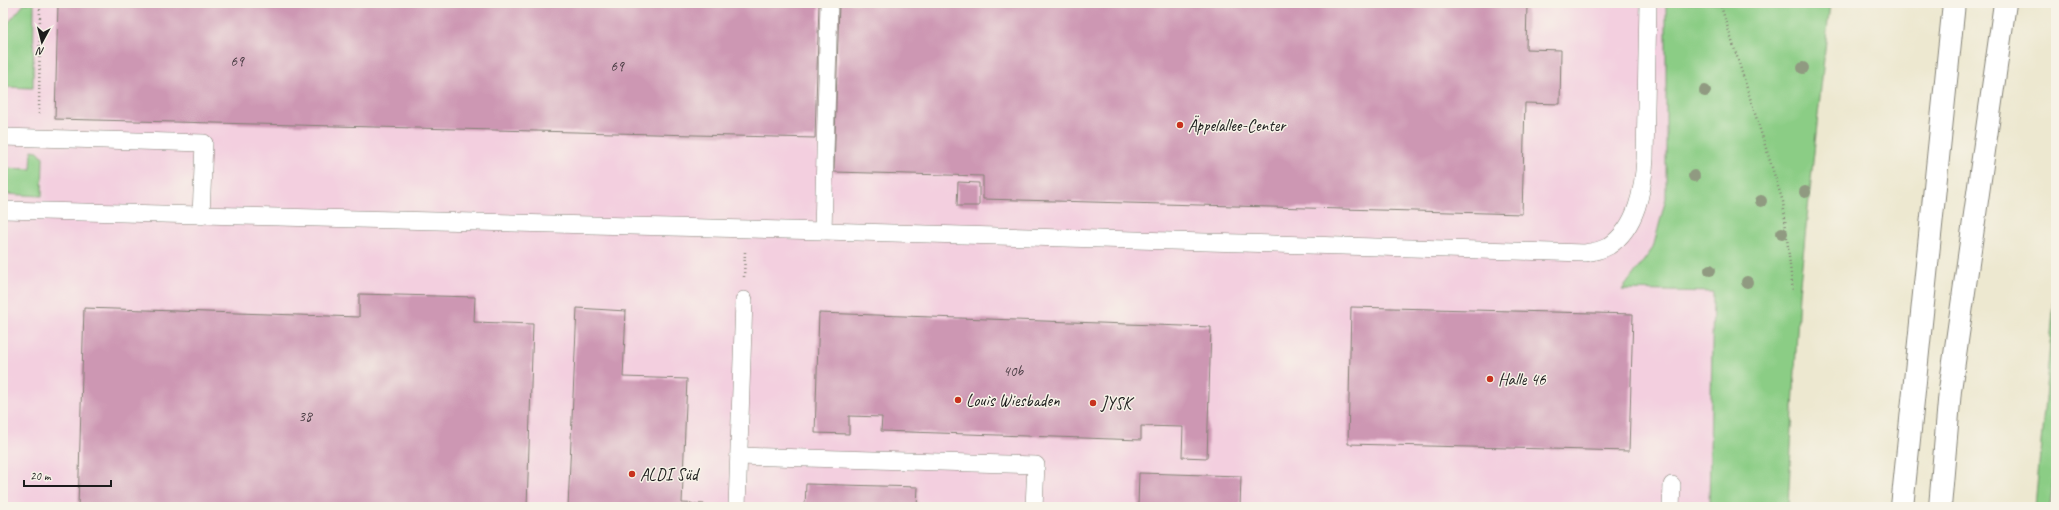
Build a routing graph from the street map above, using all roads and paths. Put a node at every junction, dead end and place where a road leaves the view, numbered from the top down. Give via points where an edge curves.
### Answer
1 (40, 3) edge
2 (829, 3) edge
3 (1648, 3) edge
4 (1720, 3) edge
5 (1954, 3) edge
6 (2004, 3) edge
7 (39, 121) dead end
8 (3, 138) edge
9 (4, 210) edge
10 (201, 216) junction
11 (824, 231) junction
12 (1793, 292) dead end
13 (744, 300) dead end
14 (739, 456) junction
15 (1672, 485) dead end
16 (737, 507) edge
17 (1034, 507) edge
18 (1671, 507) edge
19 (1902, 507) edge
20 (1940, 507) edge

1 - 7 path
2 - 11 lane
3 - 11 lane via 1643,183 1639,204 1626,230 1608,246 1595,251 1585,253
4 - 12 path via 1783,202
5 - 19 highway
6 - 20 highway via 1950,390
8 - 10 lane via 204,143
9 - 10 lane
10 - 11 lane
13 - 14 lane
14 - 16 lane
14 - 17 lane via 1036,465
15 - 18 lane

